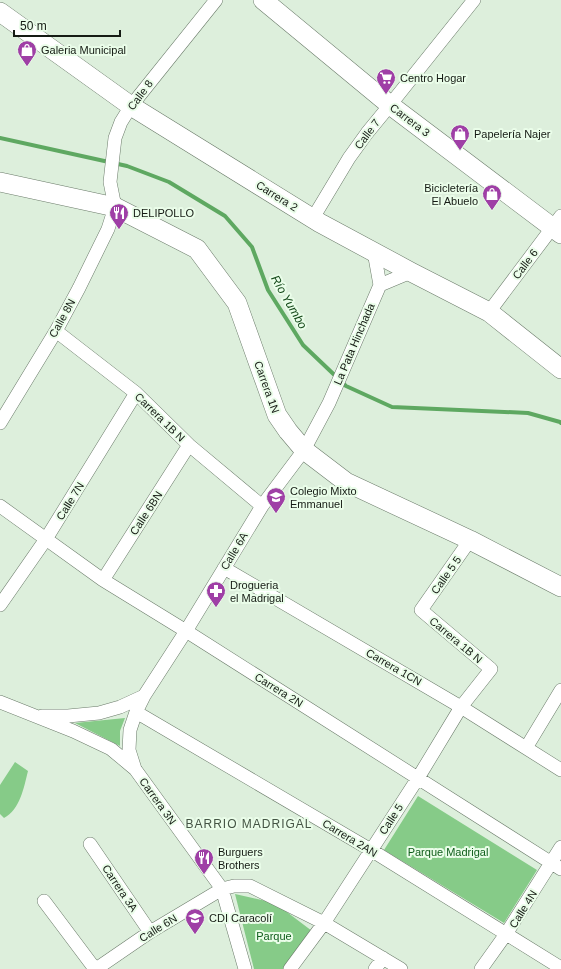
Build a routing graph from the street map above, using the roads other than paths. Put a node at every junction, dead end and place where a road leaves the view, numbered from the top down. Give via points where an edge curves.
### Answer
1 (216, 0) edge
2 (263, 0) edge
3 (474, 0) edge
4 (0, 12) edge
5 (390, 105) junction
6 (131, 106) junction
7 (0, 182) edge
8 (115, 208) junction
9 (313, 218) junction
10 (558, 226) edge
11 (374, 252) junction
12 (411, 272) junction
13 (380, 285) junction
14 (489, 312) junction
15 (56, 331) junction
16 (561, 369) edge
17 (136, 393) junction
18 (0, 424) edge
19 (189, 445) junction
20 (304, 450) junction
21 (0, 506) edge
22 (262, 506) junction
23 (46, 540) junction
24 (470, 540) junction
25 (224, 568) junction
26 (103, 580) junction
27 (561, 587) edge
28 (0, 606) edge
29 (422, 610) joint
30 (186, 631) junction
31 (491, 669) joint
32 (561, 690) edge
33 (144, 696) junction
34 (0, 702) edge
35 (461, 707) junction
36 (136, 712) junction
37 (35, 716) junction
38 (526, 748) junction
39 (135, 769) junction
40 (561, 770) edge
41 (418, 778) junction
42 (90, 844) dead end
43 (561, 847) edge
44 (371, 850) junction
45 (556, 866) edge
46 (222, 889) junction
47 (44, 900) dead end
48 (324, 923) junction
49 (150, 932) junction
50 (506, 934) junction
51 (382, 958) junction
52 (561, 968) edge
53 (95, 969) edge
54 (245, 969) edge
55 (290, 969) edge
56 (374, 969) edge
57 (401, 969) edge
58 (481, 969) edge

1 - 6 street, Calle 8
2 - 5 street, Carrera 3
3 - 5 street, Calle 7
4 - 6 street, Carrera 2
5 - 9 street, Calle 7 via 366,133
5 - 10 street, Carrera 3
6 - 8 street, Calle 8 via 115,138 110,182
6 - 9 street, Carrera 2
7 - 8 street, Carrera 1N
8 - 15 street, Calle 8N via 108,228
8 - 20 street, Carrera 1N via 197,249 237,303 277,415
9 - 11 street, Carrera 2
10 - 14 street, Calle 6
11 - 12 street, Carrera 2
11 - 13 street
12 - 13 street
12 - 14 street, Carrera 2
13 - 20 street, La Pata Hinchada via 329,403
14 - 16 street, Carrera 2
15 - 17 street, Carrera 1B N
15 - 18 street, Calle 8N
17 - 19 street, Carrera 1B N
17 - 23 street, Calle 7N
19 - 22 street, Carrera 1B N
19 - 26 street, Calle 6BN
20 - 22 street, Calle 6A
20 - 24 street, Carrera 1N via 346,482
21 - 23 street, Carrera 2N
22 - 25 street, Calle 6A
23 - 26 street, Carrera 2N
23 - 28 street, Calle 7N
24 - 27 street, Carrera 1N
24 - 29 street, Calle 5 5
25 - 30 street, Calle 6A
25 - 35 street, Carrera 1CN
26 - 30 street, Carrera 2N
29 - 31 street, Carrera 1B N
30 - 33 street, Calle 6A
30 - 41 street, Carrera 2N
31 - 35 street, Calle 5
32 - 38 street
33 - 36 street, Calle 6A
33 - 37 street via 100,713
34 - 37 street, Carrera 3N
35 - 38 street, Carrera 1CN
35 - 41 street, Calle 5
36 - 39 street, Calle 6A via 130,730 129,750
36 - 44 street, Carrera 2AN
37 - 39 street, Carrera 3N via 111,749
38 - 40 street, Carrera 1CN
39 - 46 street, Carrera 3N
41 - 44 street, Calle 5
41 - 45 street, Carrera 2N
42 - 49 street, Carrera 3A
43 - 45 street, Calle 4N
44 - 48 street, Calle 5
44 - 50 street, Carrera 2AN
45 - 50 street, Calle 4N
46 - 48 street via 250,886
46 - 49 street, Calle 6N
46 - 54 street, Carrera 3N
47 - 53 street
48 - 51 street
48 - 55 street, Calle 5
49 - 53 street, Calle 6N
50 - 52 street, Carrera 2AN
50 - 58 street, Calle 4N
51 - 56 street
51 - 57 street

